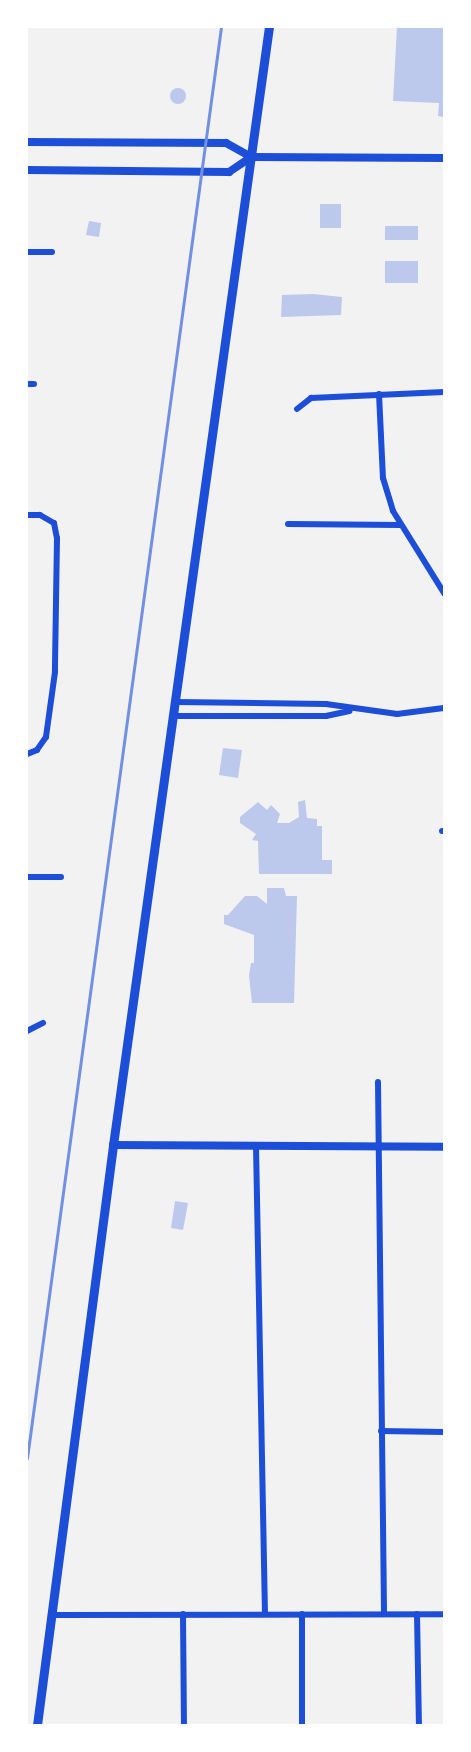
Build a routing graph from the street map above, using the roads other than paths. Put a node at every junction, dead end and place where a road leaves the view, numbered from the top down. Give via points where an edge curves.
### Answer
1 (269, 27) edge
2 (27, 142) edge
3 (250, 157) junction
4 (444, 158) edge
5 (27, 170) edge
6 (27, 252) edge
7 (52, 252) dead end
8 (444, 392) edge
9 (379, 394) junction
10 (297, 410) dead end
11 (27, 515) edge
12 (288, 524) dead end
13 (400, 525) junction
14 (444, 593) edge
15 (176, 702) junction
16 (269, 703) junction
17 (444, 708) edge
18 (353, 711) junction
19 (174, 716) junction
20 (269, 716) junction
21 (27, 754) edge
22 (27, 877) edge
23 (61, 878) dead end
24 (43, 1023) dead end
25 (27, 1031) edge
26 (378, 1082) dead end
27 (113, 1145) junction
28 (256, 1146) junction
29 (377, 1147) junction
30 (444, 1147) edge
31 (381, 1431) junction
32 (444, 1432) edge
33 (183, 1614) junction
34 (265, 1614) junction
35 (302, 1614) junction
36 (384, 1614) junction
37 (417, 1614) junction
38 (444, 1614) edge
39 (52, 1615) junction
40 (37, 1725) edge
41 (184, 1725) edge
42 (302, 1725) edge
43 (419, 1725) edge

1 - 3 main road
2 - 3 main road via 226,143
3 - 4 main road
3 - 5 main road via 229,172
3 - 15 main road
6 - 7 street
8 - 9 street
9 - 10 street via 311,398
9 - 13 street via 383,478
11 - 21 street via 40,515 54,523 57,538 54,683 46,737 37,750
12 - 13 street
13 - 14 street
15 - 16 street
15 - 19 main road
16 - 18 street via 326,704
16 - 20 street
17 - 18 street via 398,714
18 - 20 street via 326,716
19 - 20 street
19 - 27 main road
22 - 23 street
24 - 25 street
26 - 29 street
27 - 28 street
27 - 39 main road
28 - 29 street
28 - 34 street
29 - 30 street
29 - 31 street
31 - 32 street
31 - 36 street
33 - 34 street
33 - 39 street
33 - 41 street
34 - 35 street
35 - 36 street
35 - 42 street
36 - 37 street
37 - 38 street
37 - 43 street
39 - 40 main road

